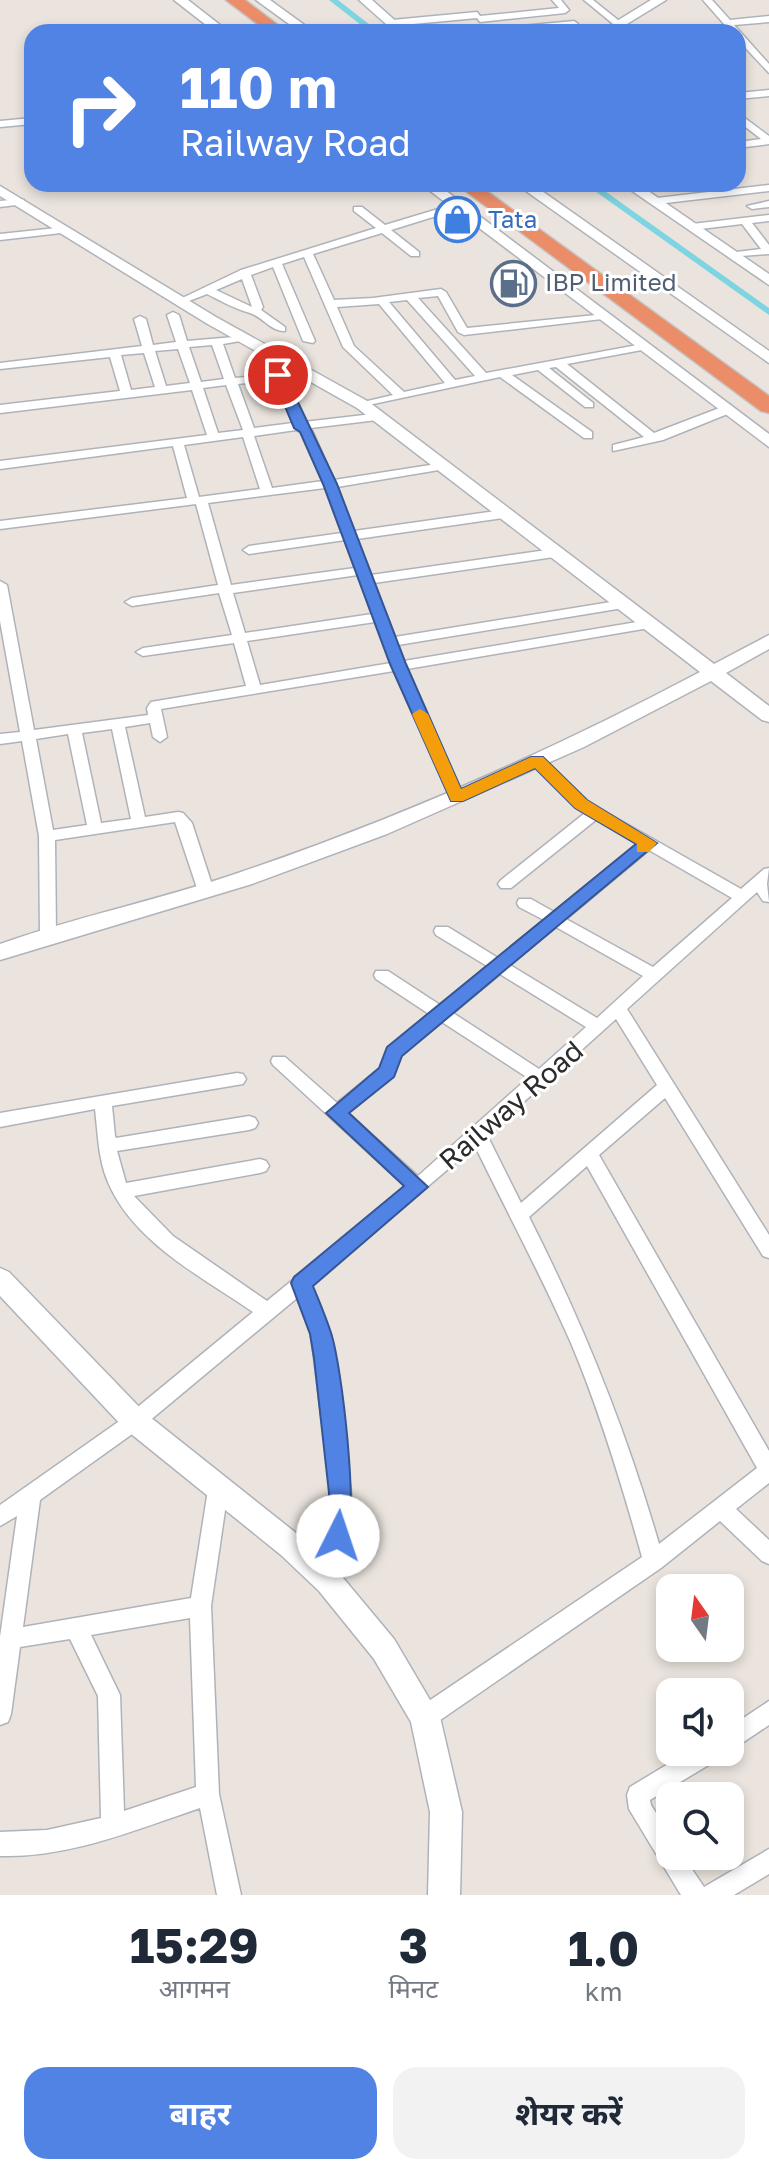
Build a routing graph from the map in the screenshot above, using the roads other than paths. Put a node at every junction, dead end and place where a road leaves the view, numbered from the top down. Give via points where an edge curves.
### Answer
1 (180, 0) edge
2 (212, 0) edge
3 (234, 0) edge
4 (262, 0) edge
5 (365, 0) edge
6 (556, 0) edge
7 (588, 0) edge
8 (660, 0) edge
9 (707, 0) edge
10 (768, 20) edge
11 (482, 22) edge
12 (728, 23) joint
13 (212, 24) edge
14 (245, 24) edge
15 (268, 24) edge
16 (296, 24) edge
17 (392, 24) edge
18 (454, 24) edge
19 (574, 24) dead end
20 (620, 24) edge
21 (629, 24) edge
22 (746, 44) edge
23 (759, 59) edge
24 (769, 70) edge
25 (769, 93) edge
26 (746, 96) edge
27 (24, 122) edge
28 (746, 122) edge
29 (0, 124) edge
30 (24, 132) edge
31 (0, 135) edge
32 (769, 141) edge
33 (746, 144) edge
34 (769, 188) edge
35 (0, 190) edge
36 (746, 191) edge
37 (439, 192) edge
38 (476, 192) edge
39 (501, 192) edge
40 (534, 192) edge
41 (642, 192) edge
42 (735, 192) edge
43 (657, 201) junction
44 (20, 202) junction
45 (0, 204) edge
46 (769, 204) edge
47 (458, 206) junction
48 (752, 206) dead end
49 (358, 209) dead end
50 (769, 218) edge
51 (745, 221) junction
52 (692, 227) junction
53 (382, 228) junction
54 (66, 230) junction
55 (0, 237) edge
56 (768, 251) edge
57 (307, 252) junction
58 (415, 254) dead end
59 (732, 255) junction
60 (276, 262) junction
61 (245, 272) junction
62 (769, 281) edge
63 (206, 289) junction
64 (409, 295) junction
65 (377, 300) junction
66 (330, 304) junction
67 (177, 308) junction
68 (254, 310) junction
69 (602, 316) junction
70 (140, 319) dead end
71 (281, 329) dead end
72 (242, 338) junction
73 (216, 341) junction
74 (309, 341) dead end
75 (183, 345) junction
76 (643, 347) junction
77 (149, 350) junction
78 (115, 353) junction
79 (769, 358) edge
80 (557, 362) junction
81 (0, 366) edge
82 (540, 366) junction
83 (302, 373) junction
84 (502, 373) junction
85 (278, 375) junction
86 (483, 377) junction
87 (231, 381) junction
88 (452, 384) junction
89 (195, 385) junction
90 (769, 385) edge
91 (161, 389) junction
92 (126, 393) junction
93 (400, 395) junction
94 (363, 405) junction
95 (589, 405) dead end
96 (769, 406) edge
97 (0, 409) edge
98 (726, 410) junction
99 (377, 416) junction
100 (303, 427) junction
101 (249, 434) junction
102 (588, 435) dead end
103 (654, 438) junction
104 (214, 439) junction
105 (769, 442) edge
106 (178, 444) junction
107 (617, 448) dead end
108 (0, 465) edge
109 (439, 466) junction
110 (330, 484) junction
111 (267, 492) junction
112 (198, 501) junction
113 (503, 514) junction
114 (0, 525) edge
115 (349, 537) junction
116 (249, 550) dead end
117 (554, 553) junction
118 (364, 576) junction
119 (0, 585) edge
120 (224, 589) junction
121 (132, 602) dead end
122 (623, 604) junction
123 (380, 617) junction
124 (512, 622) junction
125 (649, 624) junction
126 (238, 637) junction
127 (769, 641) edge
128 (389, 642) junction
129 (524, 646) junction
130 (143, 652) dead end
131 (400, 667) junction
132 (714, 673) junction
133 (253, 689) junction
134 (769, 716) edge
135 (149, 719) dead end
136 (118, 725) junction
137 (74, 730) junction
138 (27, 735) junction
139 (160, 737) dead end
140 (0, 739) edge
141 (537, 761) junction
142 (457, 797) junction
143 (595, 813) junction
144 (139, 822) junction
145 (95, 829) junction
146 (47, 836) junction
147 (648, 843) junction
148 (506, 884) dead end
149 (765, 884) edge
150 (206, 891) junction
151 (743, 897) junction
152 (525, 903) dead end
153 (556, 921) junction
154 (442, 931) dead end
155 (48, 934) junction
156 (0, 952) edge
157 (500, 966) junction
158 (382, 975) dead end
159 (656, 976) junction
160 (618, 1008) junction
161 (442, 1014) junction
162 (599, 1027) junction
163 (279, 1061) dead end
164 (541, 1078) junction
165 (237, 1079) dead end
166 (667, 1086) junction
167 (103, 1101) junction
168 (336, 1113) junction
169 (0, 1120) edge
170 (249, 1123) dead end
171 (478, 1134) junction
172 (108, 1146) junction
173 (589, 1153) junction
174 (260, 1166) dead end
175 (418, 1187) junction
176 (121, 1191) junction
177 (518, 1216) junction
178 (769, 1251) edge
179 (0, 1279) edge
180 (301, 1283) junction
181 (268, 1312) junction
182 (135, 1421) junction
183 (769, 1470) edge
184 (218, 1490) junction
185 (30, 1497) junction
186 (720, 1508) junction
187 (0, 1517) edge
188 (769, 1554) edge
189 (654, 1561) junction
190 (329, 1582) junction
191 (200, 1606) junction
192 (77, 1630) junction
193 (10, 1639) junction
194 (769, 1712) edge
195 (0, 1714) edge
196 (425, 1717) junction
197 (744, 1730) edge
198 (686, 1766) edge
199 (659, 1782) edge
200 (656, 1784) edge
201 (208, 1794) junction
202 (113, 1825) junction
203 (656, 1834) edge
204 (0, 1844) edge
205 (769, 1861) edge
206 (679, 1870) edge
207 (229, 1895) edge
208 (444, 1895) edge
209 (695, 1895) edge
210 (712, 1895) edge

1 - 13 street
2 - 14 highway
3 - 15 highway
4 - 16 street
5 - 17 street
6 - 11 street via 565,10
7 - 20 street
8 - 21 street
9 - 12 street
10 - 12 street
11 - 18 street
11 - 19 street
22 - 23 street
23 - 24 street
25 - 26 street
27 - 29 street
28 - 32 street
30 - 31 street
32 - 33 street
34 - 36 street
35 - 44 street
37 - 47 street
38 - 96 highway
39 - 90 highway
40 - 79 street
41 - 43 street
42 - 43 street
43 - 52 street
44 - 45 street
44 - 54 street
46 - 48 street
47 - 53 street
47 - 69 street
49 - 53 street
50 - 51 street
51 - 52 street
51 - 56 street
52 - 59 street
53 - 57 street
53 - 58 street
54 - 55 street
54 - 67 street
56 - 59 street
57 - 60 street
57 - 66 street
59 - 62 street
60 - 61 street
60 - 74 street
61 - 63 street
61 - 68 street via 258,307
63 - 67 street
63 - 68 street
64 - 65 street
64 - 69 street via 441,292 464,332
64 - 86 street
65 - 66 street
65 - 88 street
66 - 93 street via 349,347
67 - 72 street
67 - 75 street
68 - 71 street
69 - 76 street
70 - 77 street
72 - 73 street
72 - 83 street
73 - 75 street
73 - 87 street
75 - 77 street
75 - 89 street
76 - 80 street
76 - 98 street
77 - 78 street
77 - 91 street
78 - 81 street
78 - 92 street
80 - 82 street
80 - 103 street
82 - 84 street
82 - 95 street
83 - 85 street
83 - 94 street
84 - 86 street
84 - 102 street
85 - 87 street
85 - 100 street
86 - 88 street
87 - 89 street
87 - 101 street
88 - 93 street
89 - 91 street
89 - 104 street
91 - 92 street
92 - 97 street
93 - 94 street
94 - 99 street
98 - 103 street
98 - 105 street
99 - 100 street
99 - 109 street
100 - 101 street
100 - 110 street
101 - 104 street
101 - 111 street
103 - 107 street
104 - 106 street
106 - 108 street
106 - 112 street
109 - 110 street
109 - 113 street
110 - 111 street
110 - 115 street
111 - 112 street
112 - 114 street
112 - 120 street
113 - 115 street
113 - 117 street
115 - 116 street
115 - 118 street
117 - 118 street
117 - 122 street
118 - 120 street
118 - 123 street
119 - 138 street
120 - 121 street
120 - 126 street
122 - 124 street
122 - 125 street
123 - 126 street
123 - 128 street
124 - 128 street
124 - 129 street
125 - 129 street
125 - 132 street
126 - 130 street
126 - 133 street
127 - 132 street
128 - 131 street
129 - 131 street
131 - 133 street
131 - 142 street
132 - 134 street
132 - 141 street
133 - 139 street via 156,705
135 - 136 street
136 - 137 street
136 - 144 street
137 - 138 street
137 - 145 street
138 - 140 street
138 - 146 street
141 - 142 street
141 - 143 street
142 - 150 street
143 - 147 street
143 - 148 street
144 - 145 street
144 - 150 street via 181,819
145 - 146 street
146 - 155 street
147 - 151 street
147 - 153 street
149 - 151 street, Railway Road
150 - 155 street
151 - 159 street, Railway Road
152 - 153 street
153 - 157 street
153 - 159 street
154 - 157 street
155 - 156 street
157 - 161 street
157 - 162 street
158 - 161 street
159 - 160 street, Railway Road
160 - 162 street, Railway Road
160 - 166 street
161 - 164 street
161 - 168 street via 394,1052 387,1072
162 - 164 street, Railway Road
163 - 168 street
164 - 171 street, Railway Road
165 - 167 street
166 - 173 street
166 - 178 street
167 - 169 street
167 - 172 street
168 - 175 street
170 - 172 street
171 - 175 street, Railway Road
171 - 177 street
172 - 176 street
173 - 177 street
173 - 183 street
174 - 176 street
175 - 180 street, Railway Road
176 - 181 street via 159,1234
177 - 189 street via 600,1393
179 - 182 street
180 - 181 street, Railway Road
180 - 190 street via 321,1334 341,1493
181 - 182 street, Railway Road
182 - 184 street
182 - 185 street, Railway Road
183 - 186 street
184 - 190 street
184 - 191 street
185 - 187 street, Railway Road
185 - 193 street
186 - 188 street
186 - 189 street
189 - 196 street
190 - 196 street via 384,1649
191 - 192 street
191 - 201 street
192 - 193 street
192 - 202 street via 109,1695
193 - 195 street
194 - 197 street
196 - 208 street via 446,1812
198 - 199 street
200 - 203 street via 638,1795 640,1809
201 - 202 street
201 - 207 street
202 - 204 street via 50,1840
205 - 210 street
206 - 209 street

